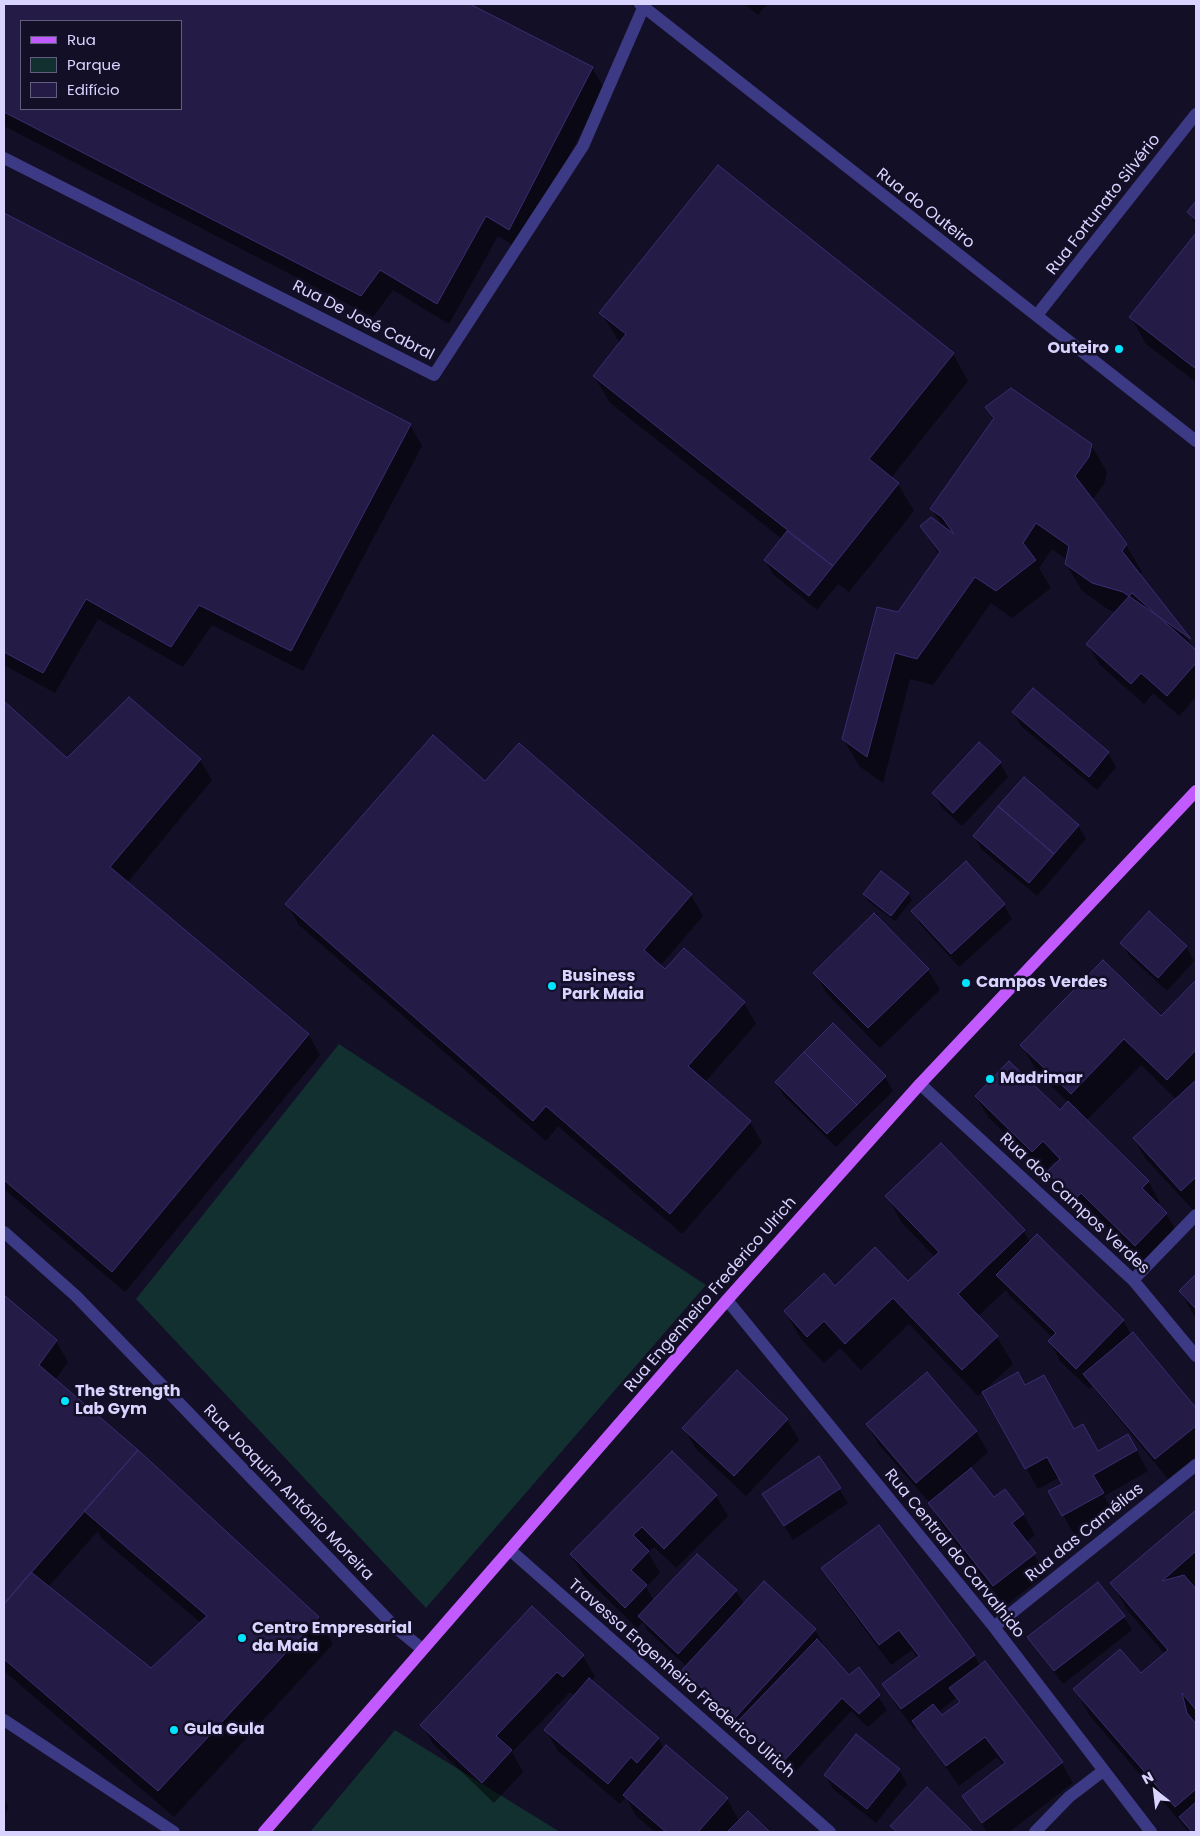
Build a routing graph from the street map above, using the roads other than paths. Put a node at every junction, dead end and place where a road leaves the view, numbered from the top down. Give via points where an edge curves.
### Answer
1 (642, 5) edge
2 (1196, 114) edge
3 (4, 158) edge
4 (1037, 315) junction
5 (1195, 439) edge
6 (1196, 791) edge
7 (920, 1084) junction
8 (1196, 1215) edge
9 (4, 1232) edge
10 (1133, 1280) junction
11 (728, 1300) junction
12 (1196, 1356) edge
13 (1196, 1465) edge
14 (510, 1550) junction
15 (994, 1627) junction
16 (422, 1649) junction
17 (4, 1720) edge
18 (1102, 1771) junction
19 (174, 1832) edge
20 (264, 1832) edge
21 (830, 1832) edge
22 (1035, 1832) edge
23 (1151, 1832) edge

1 - 3 street, Rua De José Cabral via 583,146 434,375
1 - 4 street, Rua do Outeiro
2 - 4 street, Rua Fortunato Silvério
4 - 5 street, Rua do Outeiro
6 - 7 main road, Rua Engenheiro Frederico Ulrich
7 - 10 street, Rua dos Campos Verdes
7 - 11 main road, Rua Engenheiro Frederico Ulrich
8 - 10 street
9 - 16 street, Rua Joaquim António Moreira via 76,1296 388,1620
10 - 12 street, Rua dos Campos Verdes
11 - 14 main road, Rua Engenheiro Frederico Ulrich
11 - 15 street, Rua Central do Carvalhido
13 - 15 street, Rua das Camélias
14 - 16 main road, Rua Engenheiro Frederico Ulrich
14 - 21 street, Travessa Engenheiro Frederico Ulrich
15 - 18 street, Rua Central do Carvalhido
16 - 20 main road, Rua Engenheiro Frederico Ulrich
17 - 19 street
18 - 22 street via 1069,1797
18 - 23 street, Rua Central do Carvalhido

